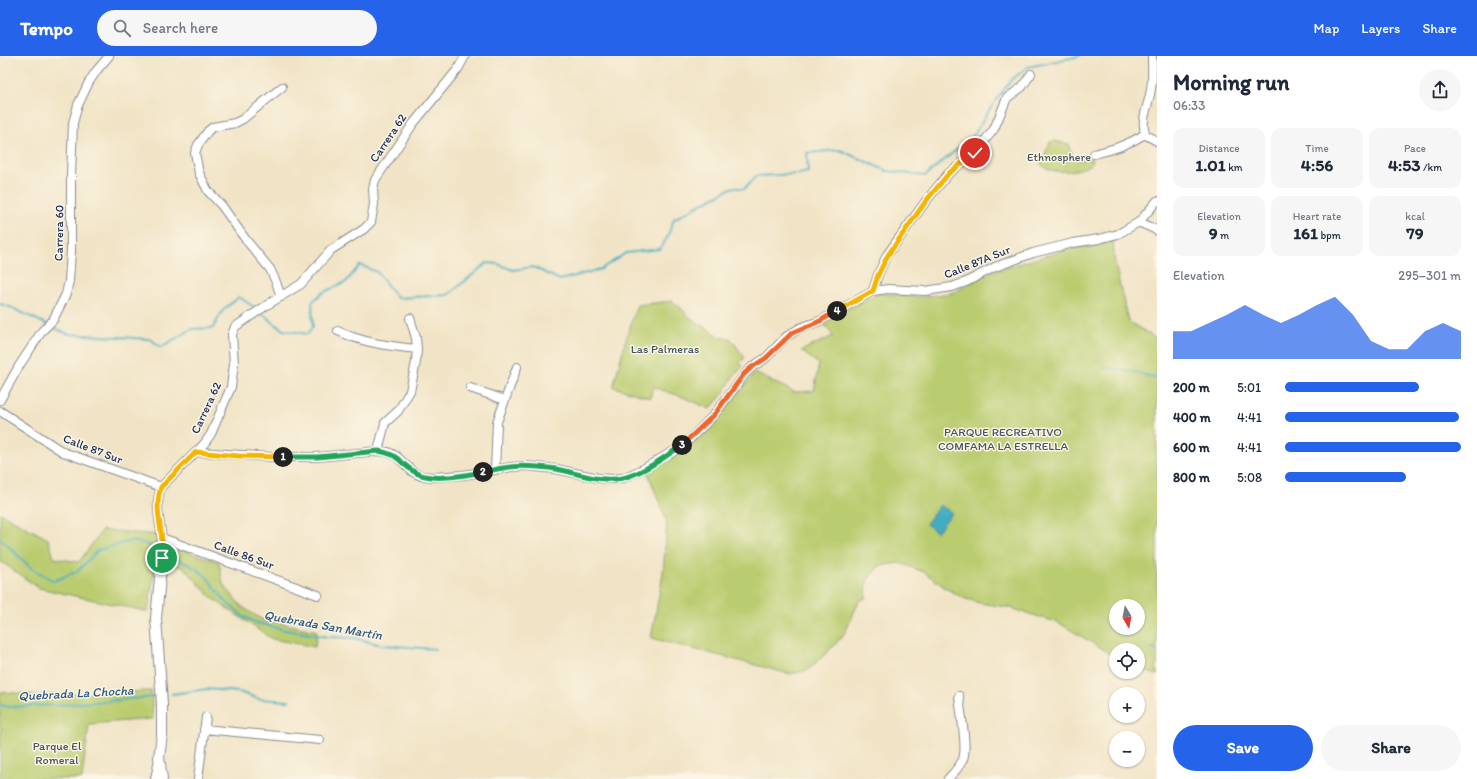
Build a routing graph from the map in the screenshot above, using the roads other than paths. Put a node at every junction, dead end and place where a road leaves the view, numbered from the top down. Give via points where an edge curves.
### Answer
1 (109, 56) edge
2 (465, 56) edge
3 (1152, 56) edge
4 (1031, 74) dead end
5 (282, 87) dead end
6 (1145, 134) junction
7 (1157, 141) edge
8 (1094, 154) dead end
9 (1157, 201) edge
10 (1139, 222) junction
11 (1157, 230) edge
12 (873, 291) junction
13 (281, 297) junction
14 (410, 318) dead end
15 (338, 331) dead end
16 (417, 349) junction
17 (517, 366) dead end
18 (470, 388) dead end
19 (0, 400) edge
20 (505, 400) junction
21 (0, 411) edge
22 (378, 451) junction
23 (196, 452) junction
24 (495, 470) junction
25 (161, 487) junction
26 (162, 538) junction
27 (162, 558) joint
28 (318, 595) dead end
29 (959, 696) dead end
30 (206, 717) dead end
31 (204, 728) junction
32 (320, 740) dead end
33 (159, 757) junction
34 (198, 778) edge
35 (156, 779) edge
36 (162, 779) edge
37 (207, 779) edge
38 (948, 779) edge

1 - 19 street, Carrera 60 via 93,75 75,112 73,123 71,251 66,294
2 - 13 street, Carrera 62 via 458,69 413,124 375,180 371,222 331,250 301,284
3 - 6 street via 1152,87 1145,115
4 - 12 street via 1022,87 1007,98 994,128 975,153 949,173 926,201 888,255
5 - 13 street via 243,119 213,127 198,145 195,153 199,173 208,191 270,269
6 - 7 street
6 - 8 street via 1120,147
9 - 10 street, Calle 87A Sur
10 - 11 street
10 - 12 street, Calle 87A Sur via 1113,235 1056,247 995,266 966,282 952,286 924,290
12 - 24 street, Calle 87A Sur via 820,321 792,333 766,358 744,374 714,415 689,440 632,475 612,479 598,478 526,466
13 - 23 street, Carrera 62 via 235,328 232,335 234,364 231,387 211,434
14 - 16 street
15 - 16 street via 370,342
16 - 22 street via 410,391 398,411 385,423
17 - 20 street
18 - 20 street
20 - 24 street via 496,431
21 - 25 street, Calle 87 Sur via 63,452
22 - 23 street, Calle 87A Sur via 318,457 238,456
22 - 24 street, Calle 87A Sur via 396,456 421,476 447,477
23 - 25 street, Carrera 62
25 - 26 street via 157,506
26 - 27 street
26 - 28 street, Calle 86 Sur
27 - 33 street via 156,618 162,721
29 - 38 street via 963,758
30 - 31 street
31 - 32 street
31 - 34 street
33 - 35 street
33 - 36 street
34 - 37 street

